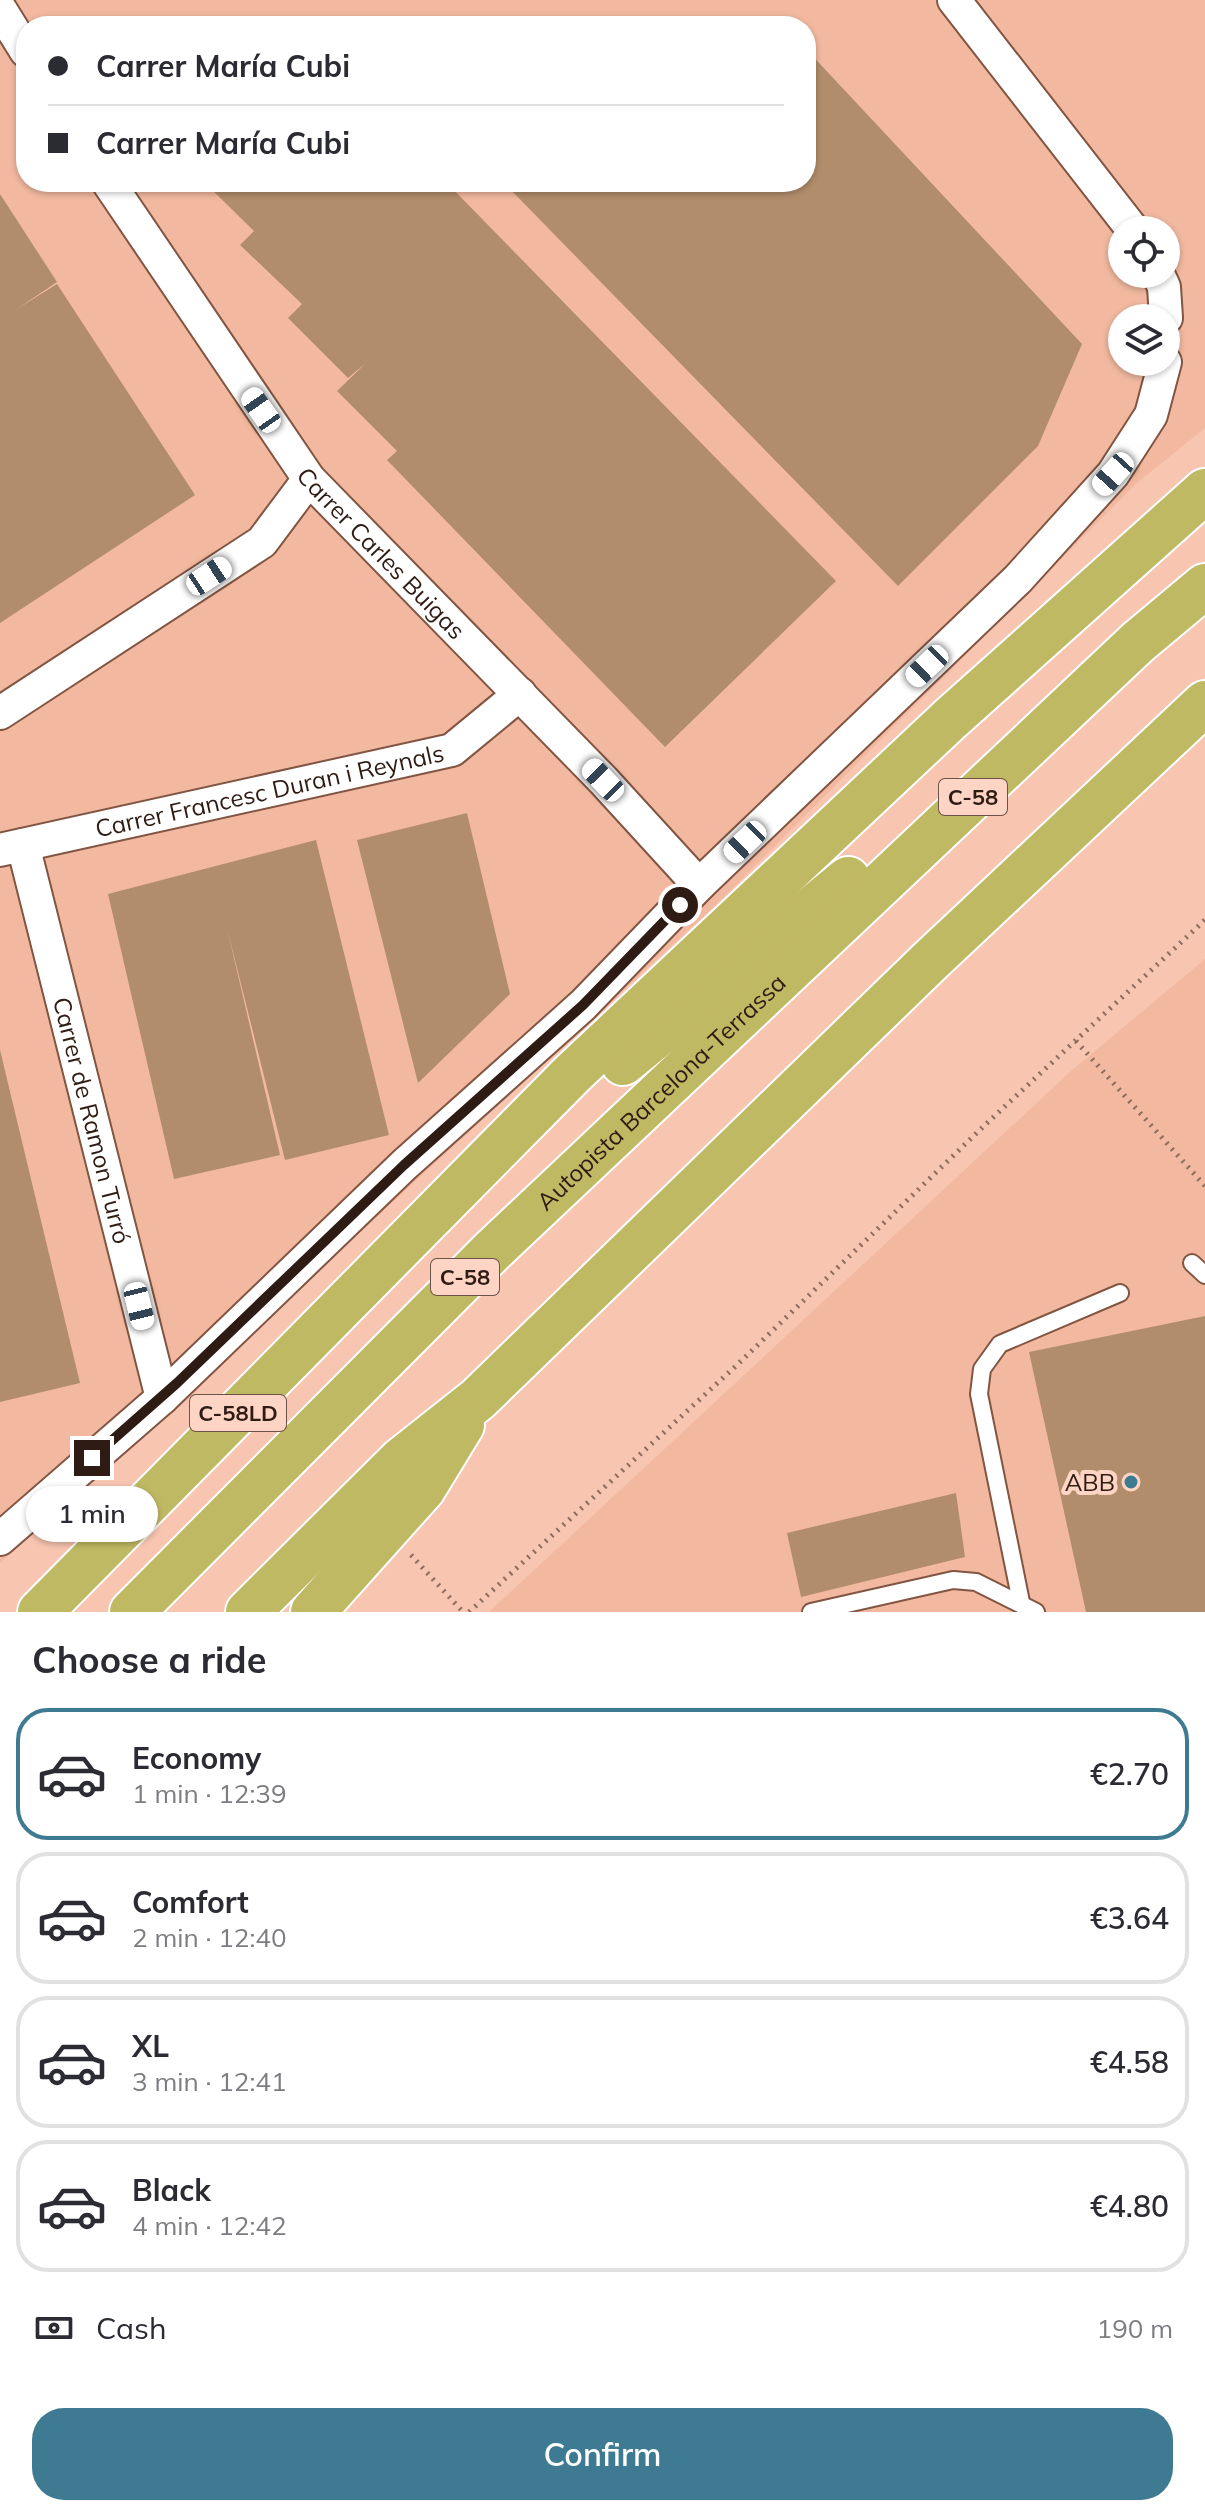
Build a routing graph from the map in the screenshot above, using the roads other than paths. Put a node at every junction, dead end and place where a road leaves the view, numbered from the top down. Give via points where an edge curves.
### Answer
1 (954, 0) edge
2 (0, 9) edge
3 (16, 35) edge
4 (115, 192) edge
5 (1122, 216) edge
6 (1162, 376) edge
7 (309, 479) junction
8 (1205, 491) edge
9 (1205, 586) edge
10 (1138, 642) junction
11 (520, 694) junction
12 (1205, 703) edge
13 (0, 713) edge
14 (12, 847) edge
15 (699, 885) junction
16 (436, 1215) junction
17 (1192, 1263) dead end
18 (1205, 1275) edge
19 (1120, 1293) dead end
20 (162, 1398) junction
21 (478, 1399) junction
22 (0, 1539) edge
23 (1021, 1602) junction
24 (40, 1612) edge
25 (132, 1612) edge
26 (248, 1612) edge
27 (313, 1612) edge
28 (811, 1612) edge
29 (1036, 1612) edge

1 - 5 street
2 - 3 street
4 - 7 street, Carrer Carles Buigas
6 - 15 street via 1151,415 1113,474 1018,579
7 - 11 street, Carrer Carles Buigas
7 - 13 street via 262,542
8 - 16 highway, C-58LD via 771,885 572,1074
9 - 10 highway, Autopista Barcelona-Terrassa / C-58
10 - 16 highway
10 - 25 highway, Autopista Barcelona-Terrassa / C-58 via 493,1250
11 - 14 street, Carrer Francesc Duran i Reynals via 452,750
11 - 15 street, Carrer Carles Buigas
12 - 21 highway
14 - 20 street, Carrer de Ramon Turró
15 - 20 street via 583,1005 404,1165
16 - 24 highway, C-58LD
17 - 18 lane
19 - 23 lane via 1000,1344 982,1369 979,1394
20 - 22 street
21 - 26 highway via 401,1460
21 - 27 highway via 423,1489
23 - 28 lane via 976,1582 953,1580
23 - 29 lane

